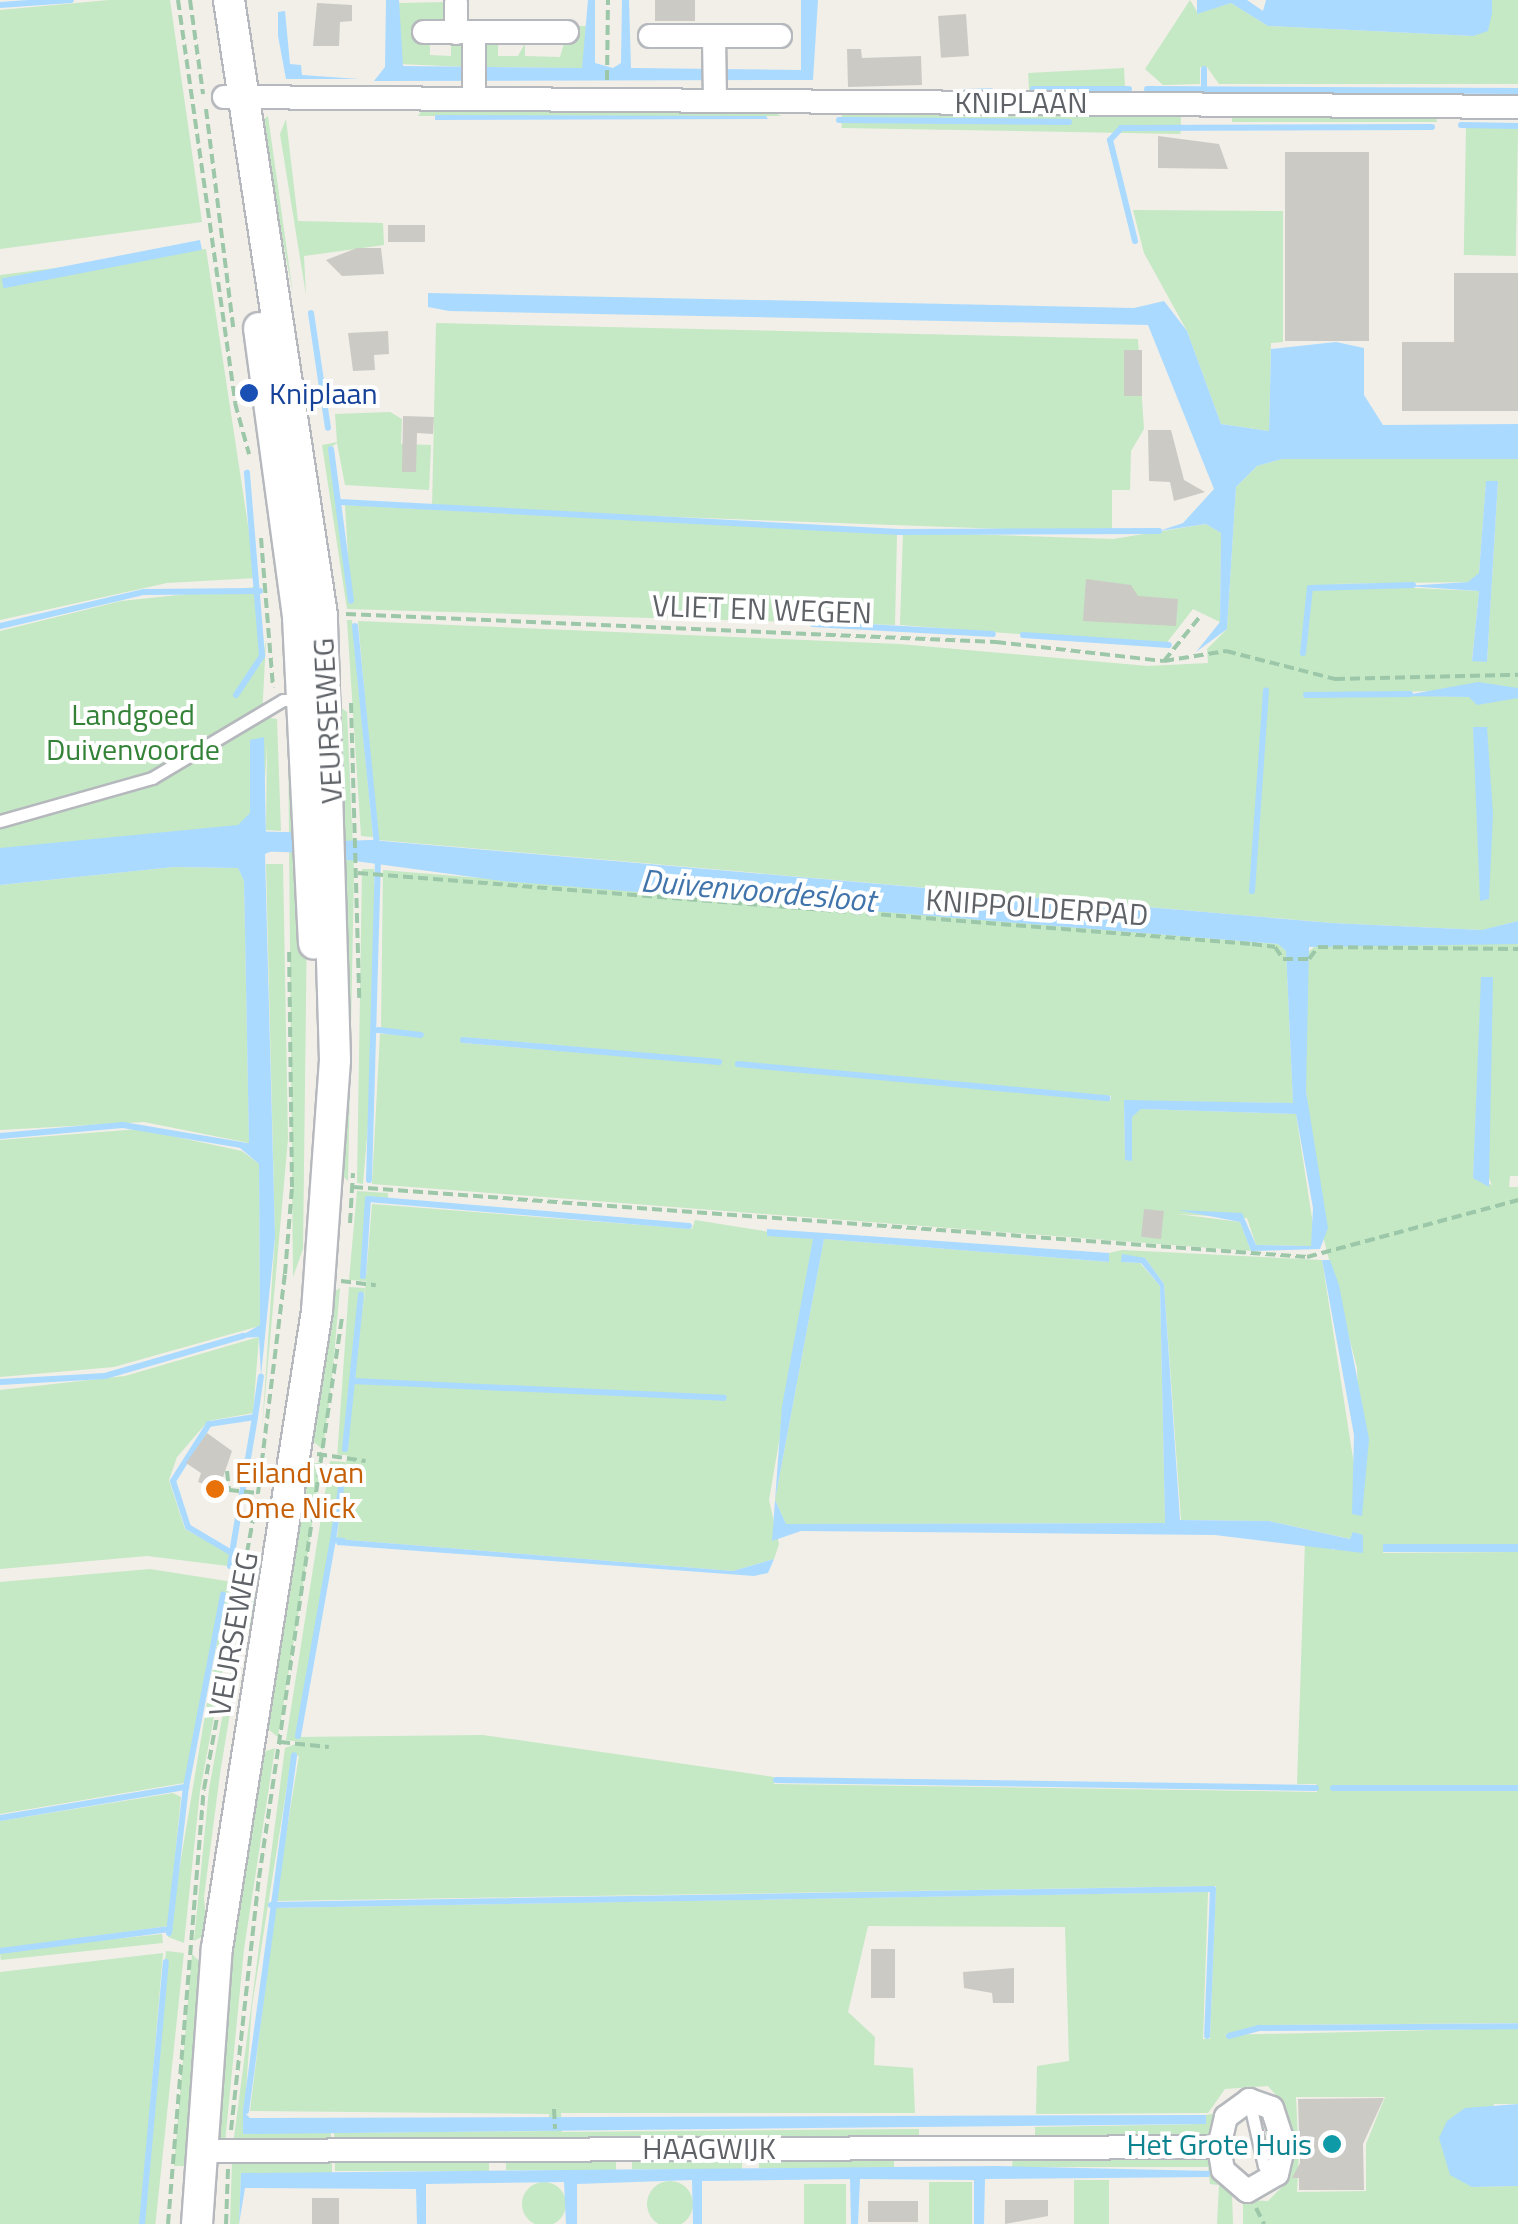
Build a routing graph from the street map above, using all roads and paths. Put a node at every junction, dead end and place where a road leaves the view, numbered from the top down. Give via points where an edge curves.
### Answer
1 (178, 0) edge
2 (190, 0) edge
3 (209, 0) edge
4 (229, 0) edge
5 (608, 0) edge
6 (456, 3) dead end
7 (424, 32) dead end
8 (568, 32) dead end
9 (465, 33) junction
10 (650, 36) dead end
11 (780, 36) dead end
12 (714, 37) junction
13 (607, 88) dead end
14 (474, 91) junction
15 (715, 93) junction
16 (224, 101) junction
17 (1518, 108) edge
18 (250, 458) dead end
19 (260, 534) dead end
20 (1202, 614) dead end
21 (322, 616) junction
22 (1164, 660) junction
23 (1518, 675) edge
24 (314, 701) junction
25 (0, 820) edge
26 (334, 834) junction
27 (341, 869) junction
28 (289, 942) dead end
29 (1518, 949) edge
30 (329, 1185) junction
31 (1518, 1200) edge
32 (292, 1449) junction
33 (366, 1461) dead end
34 (228, 1471) dead end
35 (258, 1493) junction
36 (246, 1738) junction
37 (329, 1746) dead end
38 (1249, 2100) junction
39 (1218, 2147) junction
40 (200, 2151) junction
41 (1264, 2166) dead end
42 (168, 2224) edge
43 (197, 2224) edge

1 - 18 path via 235,403
2 - 16 path
3 - 16 main road, VEURSEWEG
4 - 16 main road, VEURSEWEG
5 - 13 path
6 - 9 street
7 - 9 street
8 - 9 street
9 - 14 street
10 - 12 street
11 - 12 street
12 - 15 street
14 - 15 street, KNIPLAAN
14 - 16 street, KNIPLAAN
15 - 17 street, KNIPLAAN
16 - 21 main road, VEURSEWEG
16 - 24 main road, VEURSEWEG
19 - 24 path
20 - 22 path
21 - 22 path, VLIET EN WEGEN via 996,642
21 - 24 main road, VEURSEWEG
22 - 23 path, VLIET EN WEGEN via 1226,652 1335,679
24 - 25 lane via 152,778
24 - 26 main road, VEURSEWEG
24 - 26 path, VEURSEWEG
26 - 27 main road, VEURSEWEG
26 - 27 path, VEURSEWEG
27 - 29 path, KNIPPOLDERPAD via 1252,944 1275,947 1284,959 1307,960 1318,947
27 - 30 main road, VEURSEWEG
27 - 32 main road, VEURSEWEG
28 - 35 path, VEURSEWEG via 292,1186
30 - 31 path via 1307,1257
30 - 32 main road, VEURSEWEG
32 - 33 path
32 - 36 main road, VEURSEWEG
34 - 35 path via 235,1490
35 - 42 path, VEURSEWEG via 204,1790
36 - 37 path
36 - 40 main road, VEURSEWEG
38 - 39 street via 1226,2118
38 - 39 street via 1272,2108 1280,2125 1276,2174 1266,2187 1234,2185
38 - 41 lane
39 - 40 street, HAAGWIJK
40 - 43 main road, VEURSEWEG

